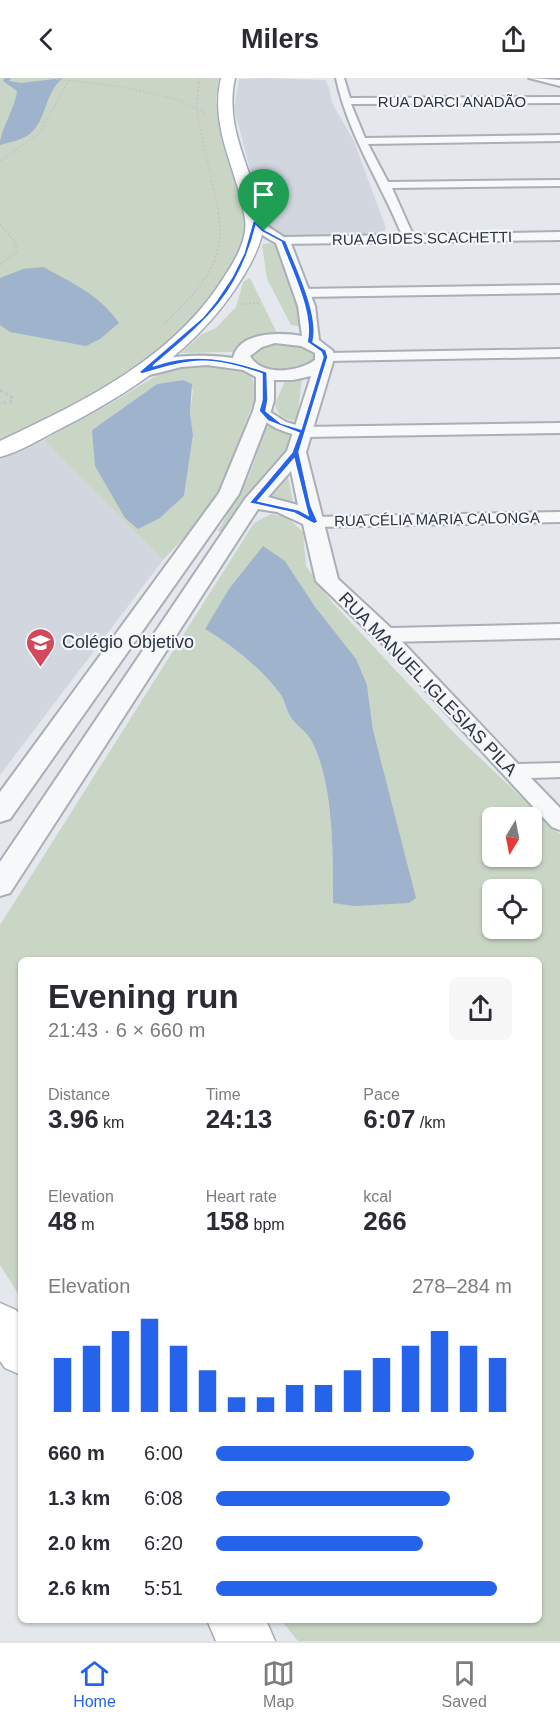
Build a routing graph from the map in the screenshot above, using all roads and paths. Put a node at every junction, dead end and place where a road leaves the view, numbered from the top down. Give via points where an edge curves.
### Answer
1 (48, 78) edge
2 (72, 78) edge
3 (200, 78) edge
4 (228, 78) edge
5 (340, 78) edge
6 (533, 78) edge
7 (69, 80) junction
8 (560, 83) edge
9 (560, 100) edge
10 (345, 101) junction
11 (196, 109) junction
12 (560, 138) edge
13 (360, 141) junction
14 (0, 161) edge
15 (560, 183) edge
16 (386, 185) junction
17 (255, 222) junction
18 (0, 224) edge
19 (560, 236) edge
20 (409, 238) junction
21 (283, 241) junction
22 (0, 265) edge
23 (560, 289) edge
24 (301, 293) junction
25 (261, 303) dead end
26 (236, 304) dead end
27 (157, 331) dead end
28 (310, 342) junction
29 (560, 353) edge
30 (325, 359) junction
31 (256, 370) junction
32 (142, 372) junction
33 (0, 390) edge
34 (0, 404) edge
35 (262, 411) junction
36 (42, 428) junction
37 (560, 428) edge
38 (303, 432) junction
39 (0, 443) edge
40 (0, 450) edge
41 (296, 452) junction
42 (252, 503) junction
43 (560, 517) edge
44 (314, 522) junction
45 (560, 631) edge
46 (385, 635) junction
47 (560, 770) edge
48 (513, 771) junction
49 (0, 812) edge
50 (560, 822) edge
51 (0, 885) edge
52 (0, 1325) edge
53 (18, 1348) edge
54 (234, 1623) edge
55 (249, 1641) edge

1 - 7 path
2 - 7 path
3 - 11 path
4 - 17 main road via 222,103
5 - 10 street
6 - 8 street
7 - 11 path via 176,99
7 - 14 path via 41,132
9 - 10 street, RUA DARCI ANADÃO
10 - 13 street
11 - 27 path via 222,242 211,268
12 - 13 street
13 - 16 street
15 - 16 street
16 - 20 street
17 - 21 street
17 - 32 main road via 247,253 218,302
18 - 22 path via 15,242 17,251
19 - 20 street, RUA AGIDES SCACHETTI
20 - 21 street, RUA AGIDES SCACHETTI
21 - 24 street
23 - 24 street
24 - 28 street via 309,312
25 - 26 path
28 - 30 street via 324,351
28 - 31 street via 258,342 246,348 241,356
29 - 30 street
30 - 31 street via 312,370 297,374
30 - 38 street
31 - 32 street via 205,358 166,363
31 - 35 street via 265,400
32 - 36 main road
33 - 34 path via 12,398
35 - 38 street via 270,420
35 - 49 street via 229,494
36 - 39 main road
36 - 40 main road
37 - 38 street
38 - 41 street
41 - 42 street
41 - 44 street, RUA MANUEL IGLESIAS PILA
42 - 44 street via 297,511
42 - 51 street
43 - 44 street, RUA CÉLIA MARIA CALONGA
44 - 46 street, RUA MANUEL IGLESIAS PILA via 327,581
45 - 46 street
46 - 48 street, RUA MANUEL IGLESIAS PILA
47 - 48 street
48 - 50 street, RUA MANUEL IGLESIAS PILA
52 - 53 main road
54 - 55 main road

